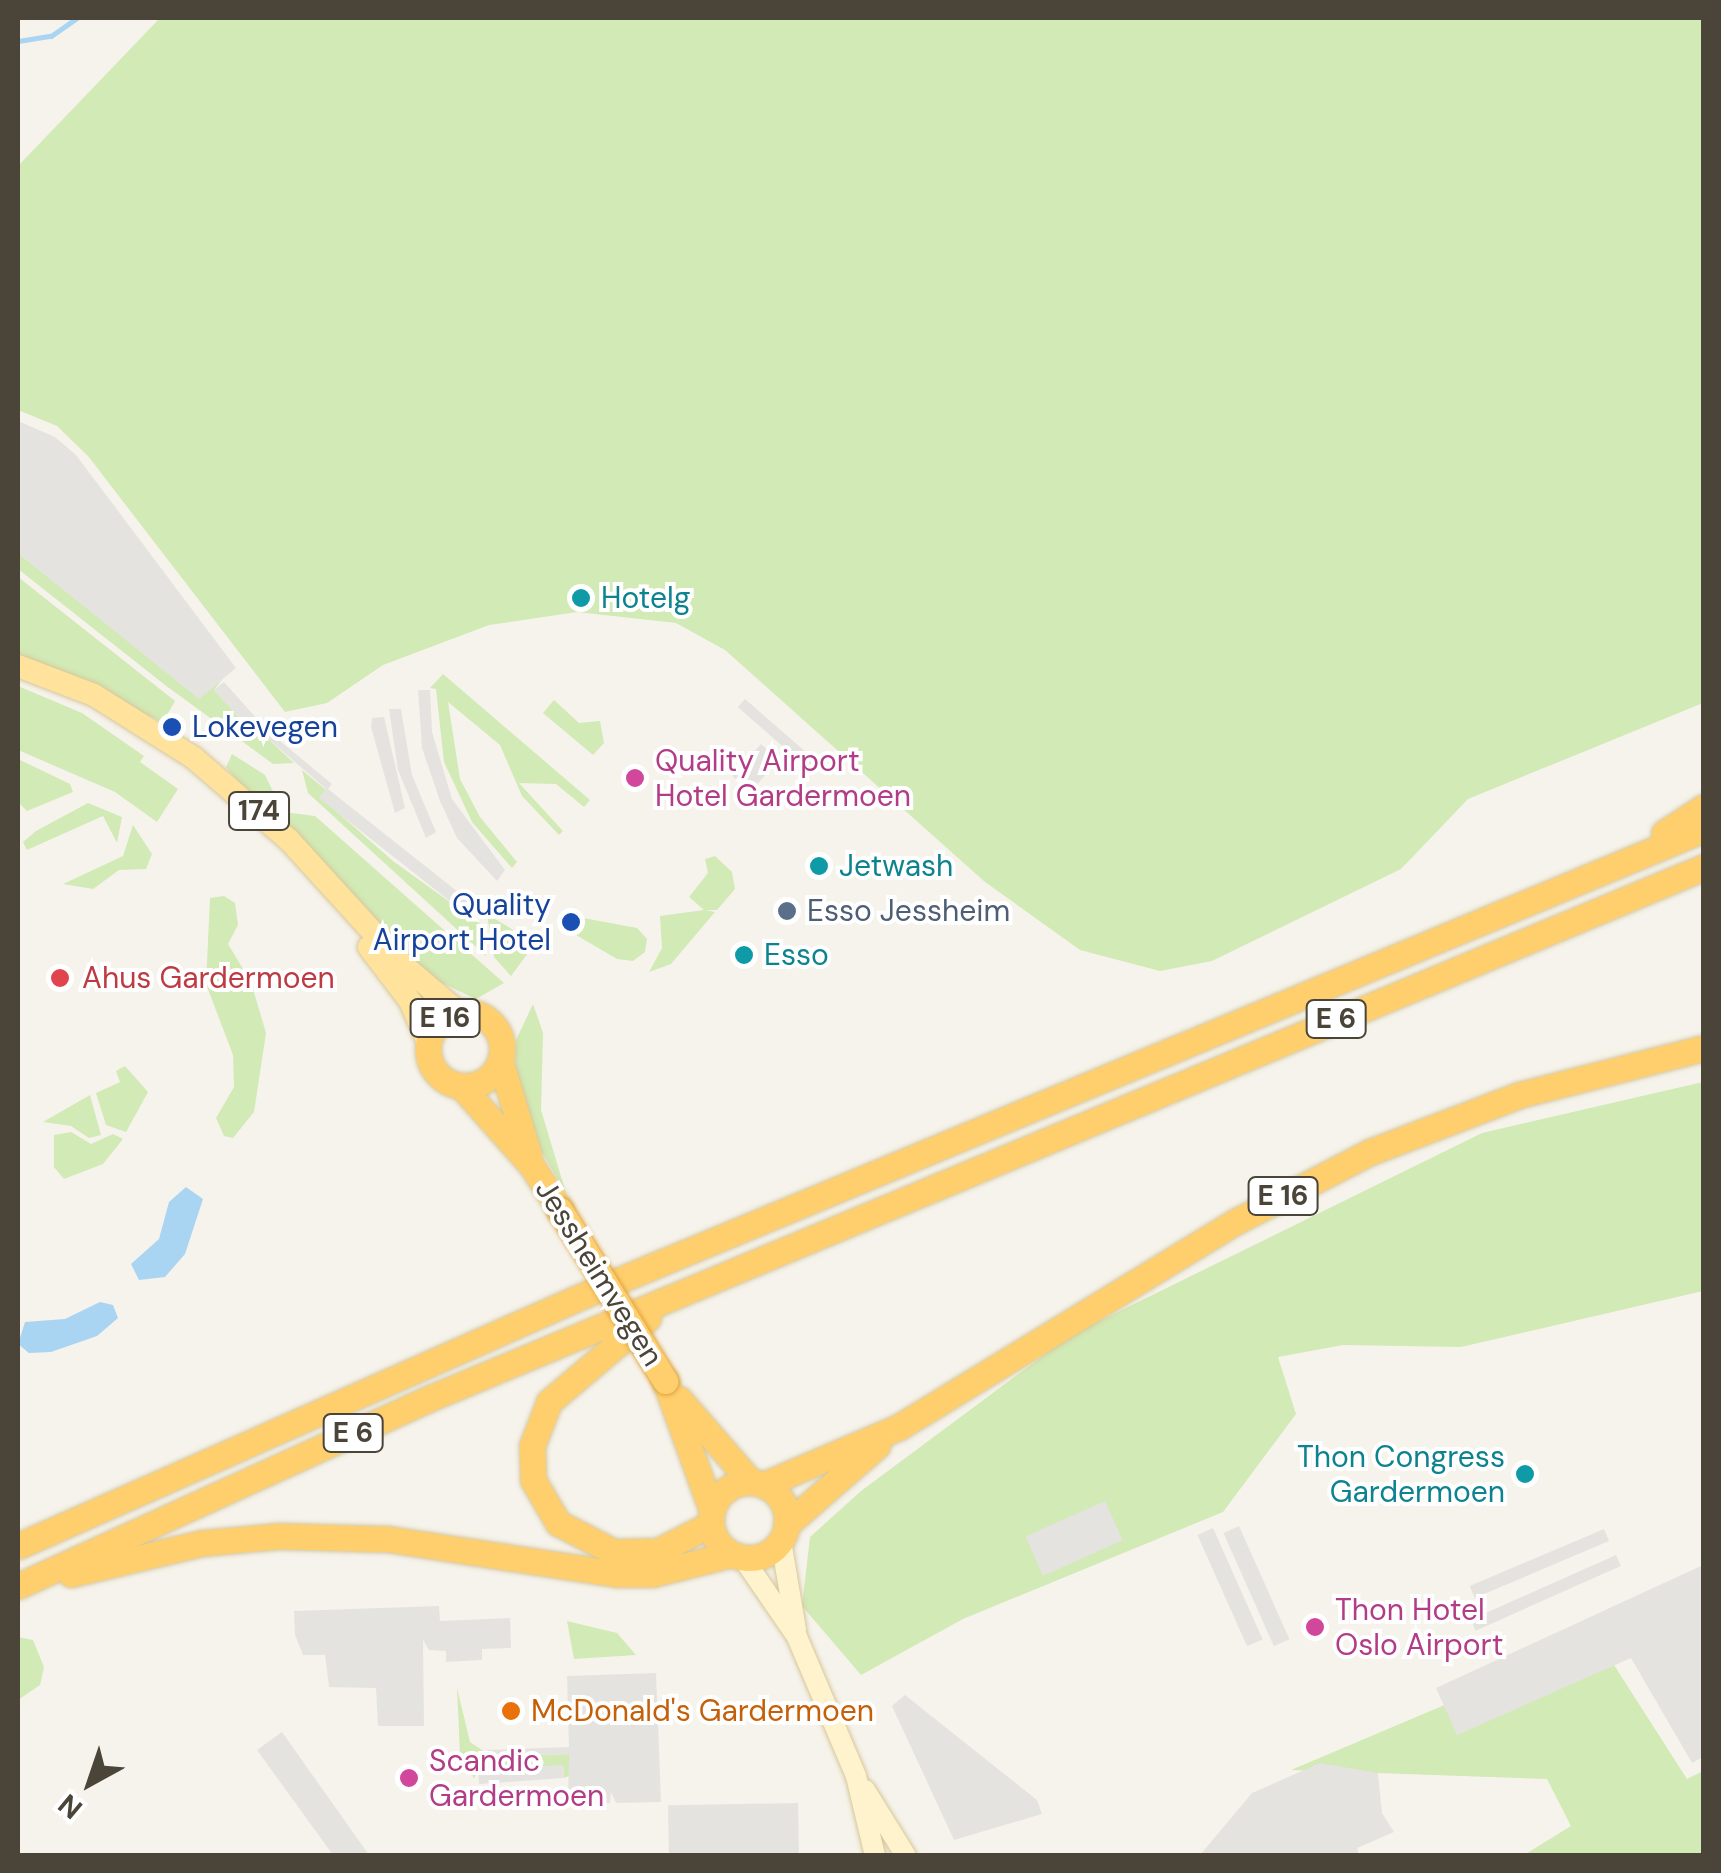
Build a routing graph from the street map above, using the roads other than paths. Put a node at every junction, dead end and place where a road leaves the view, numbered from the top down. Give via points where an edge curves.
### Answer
1 (18, 666) edge
2 (18, 680) edge
3 (1704, 807) edge
4 (1704, 829) edge
5 (1704, 867) edge
6 (1595, 874) junction
7 (458, 1012) junction
8 (428, 1042) junction
9 (1704, 1048) edge
10 (500, 1060) junction
11 (461, 1086) junction
12 (532, 1166) junction
13 (692, 1287) junction
14 (664, 1381) junction
15 (900, 1427) junction
16 (757, 1484) junction
17 (711, 1518) junction
18 (783, 1533) junction
19 (18, 1546) edge
20 (737, 1556) junction
21 (18, 1587) edge
22 (797, 1636) junction
23 (856, 1776) junction
24 (875, 1856) edge
25 (906, 1856) edge

1 - 7 main road, 174 via 94,695 194,758 248,801 402,964
2 - 8 main road, 174 via 129,729 250,821 319,887 377,957 410,1001
3 - 6 highway
4 - 6 highway, E 6
5 - 13 highway, E 6
6 - 19 highway, E 6 via 598,1290
7 - 8 highway, E 16 via 438,1022
7 - 10 highway, E 16 via 485,1017 495,1027
8 - 11 highway, E 16 via 432,1066
9 - 15 highway, E 16 via 1519,1095 1321,1176
10 - 11 highway, E 16 via 486,1080
10 - 12 highway, Jessheimvegen / E 16
11 - 12 highway, Jessheimvegen / E 16
12 - 14 highway, Jessheimvegen / E 16, bridge
13 - 17 highway, E 6 via 562,1386 540,1418 531,1464 544,1506 570,1533 600,1548 658,1551
13 - 21 highway, E 6
14 - 16 highway, Jessheimvegen / E 16
14 - 17 highway, Jessheimvegen / E 16
15 - 16 highway, E 16
15 - 18 highway, E 16
16 - 17 highway, E 16 via 722,1493
16 - 18 highway, E 16 via 781,1502
17 - 20 highway, E 16
18 - 20 highway, E 16 via 764,1555
18 - 22 main road
20 - 21 highway, E 6 via 652,1574 616,1574 388,1539 279,1536 169,1550
20 - 22 main road
22 - 23 main road
23 - 24 main road
23 - 25 main road

